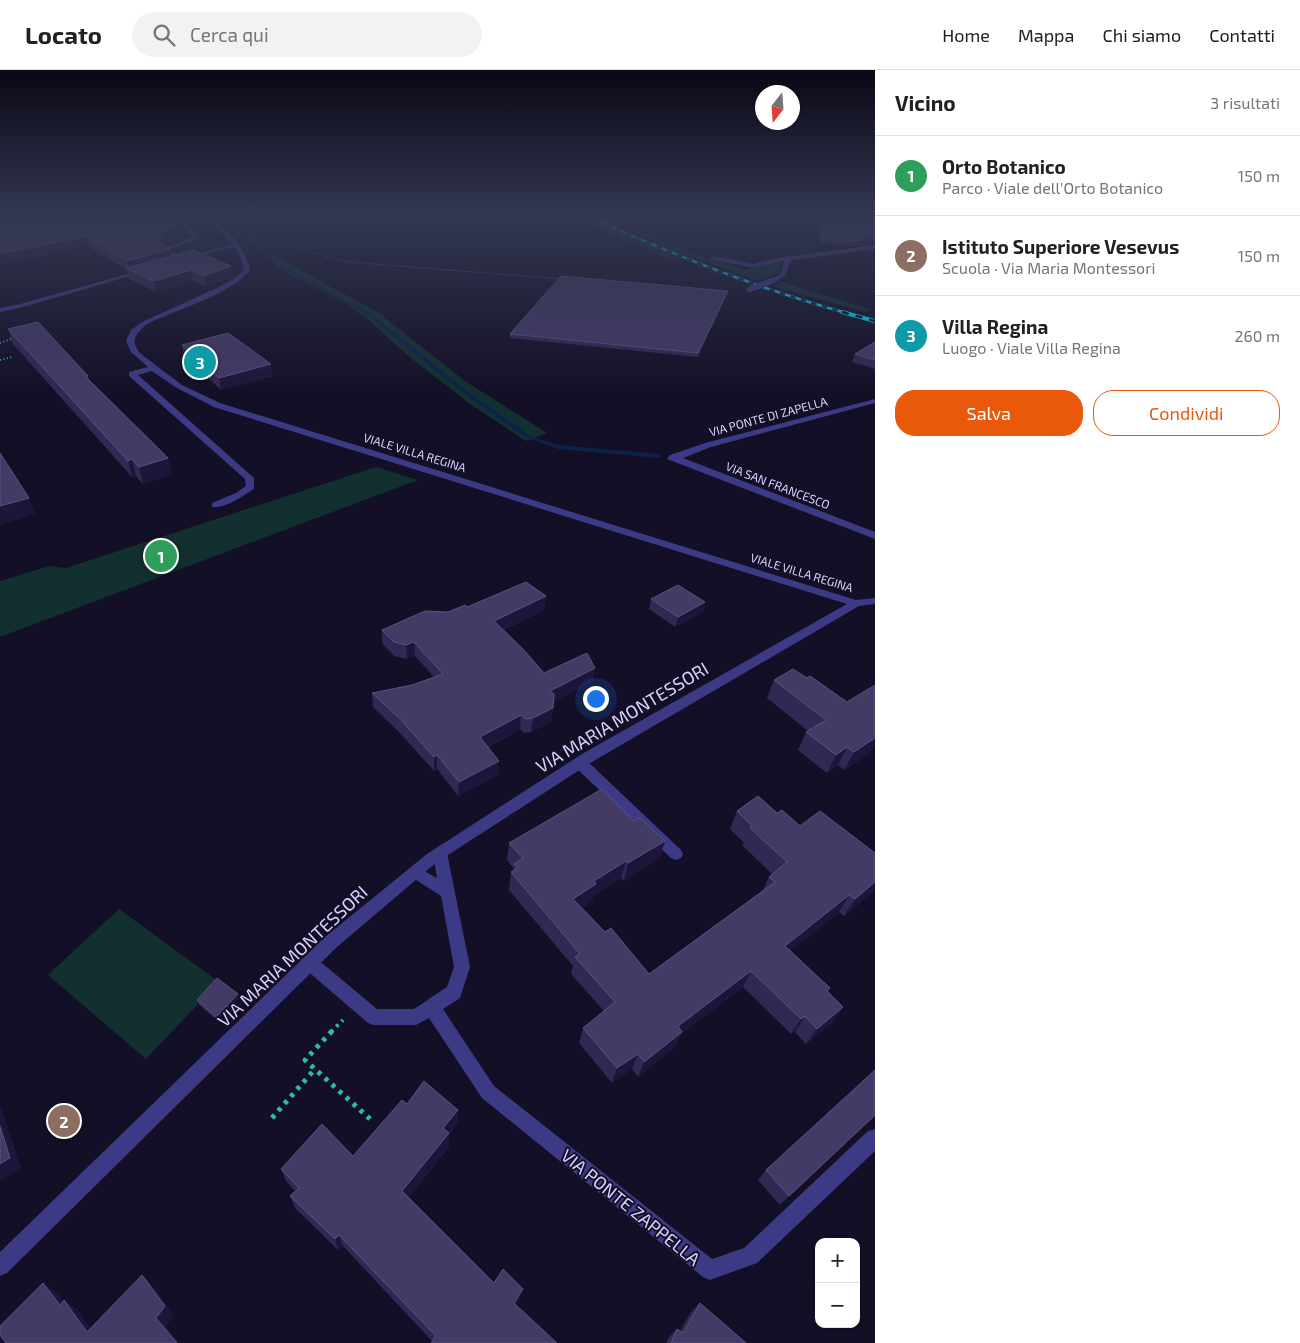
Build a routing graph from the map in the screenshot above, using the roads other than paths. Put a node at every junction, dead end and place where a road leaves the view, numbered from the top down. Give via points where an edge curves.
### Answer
1 (132, 274) edge
2 (244, 274) edge
3 (785, 274) edge
4 (750, 289) dead end
5 (0, 310) edge
6 (154, 368) junction
7 (875, 401) edge
8 (672, 459) joint
9 (215, 505) dead end
10 (875, 536) edge
11 (875, 601) edge
12 (856, 603) junction
13 (580, 763) junction
14 (440, 853) junction
15 (676, 854) dead end
16 (415, 872) junction
17 (447, 892) junction
18 (310, 962) junction
19 (432, 1007) junction
20 (875, 1138) edge
21 (0, 1266) edge

1 - 5 street
2 - 6 street, VIALE VILLA REGINA via 222,290 141,324 130,336 132,349
3 - 4 street, bridge
6 - 9 street via 132,374 249,478 251,487
6 - 12 street, VIALE VILLA REGINA via 180,389 217,405
7 - 8 street, VIA PONTE DI ZAPELLA via 708,445
8 - 10 street, VIA SAN FRANCESCO
11 - 12 street, VIALE VILLA REGINA
12 - 13 street, VIA MARIA MONTESSORI
13 - 14 street, VIA MARIA MONTESSORI
13 - 15 street
14 - 16 street, VIA MARIA MONTESSORI
14 - 17 street
16 - 17 street
16 - 18 street, VIA MARIA MONTESSORI
17 - 19 street via 462,967 454,992
18 - 19 street via 374,1017 416,1018
18 - 21 street, VIA MARIA MONTESSORI
19 - 20 street, VIA PONTE ZAPPELLA via 488,1092 710,1270 750,1256

